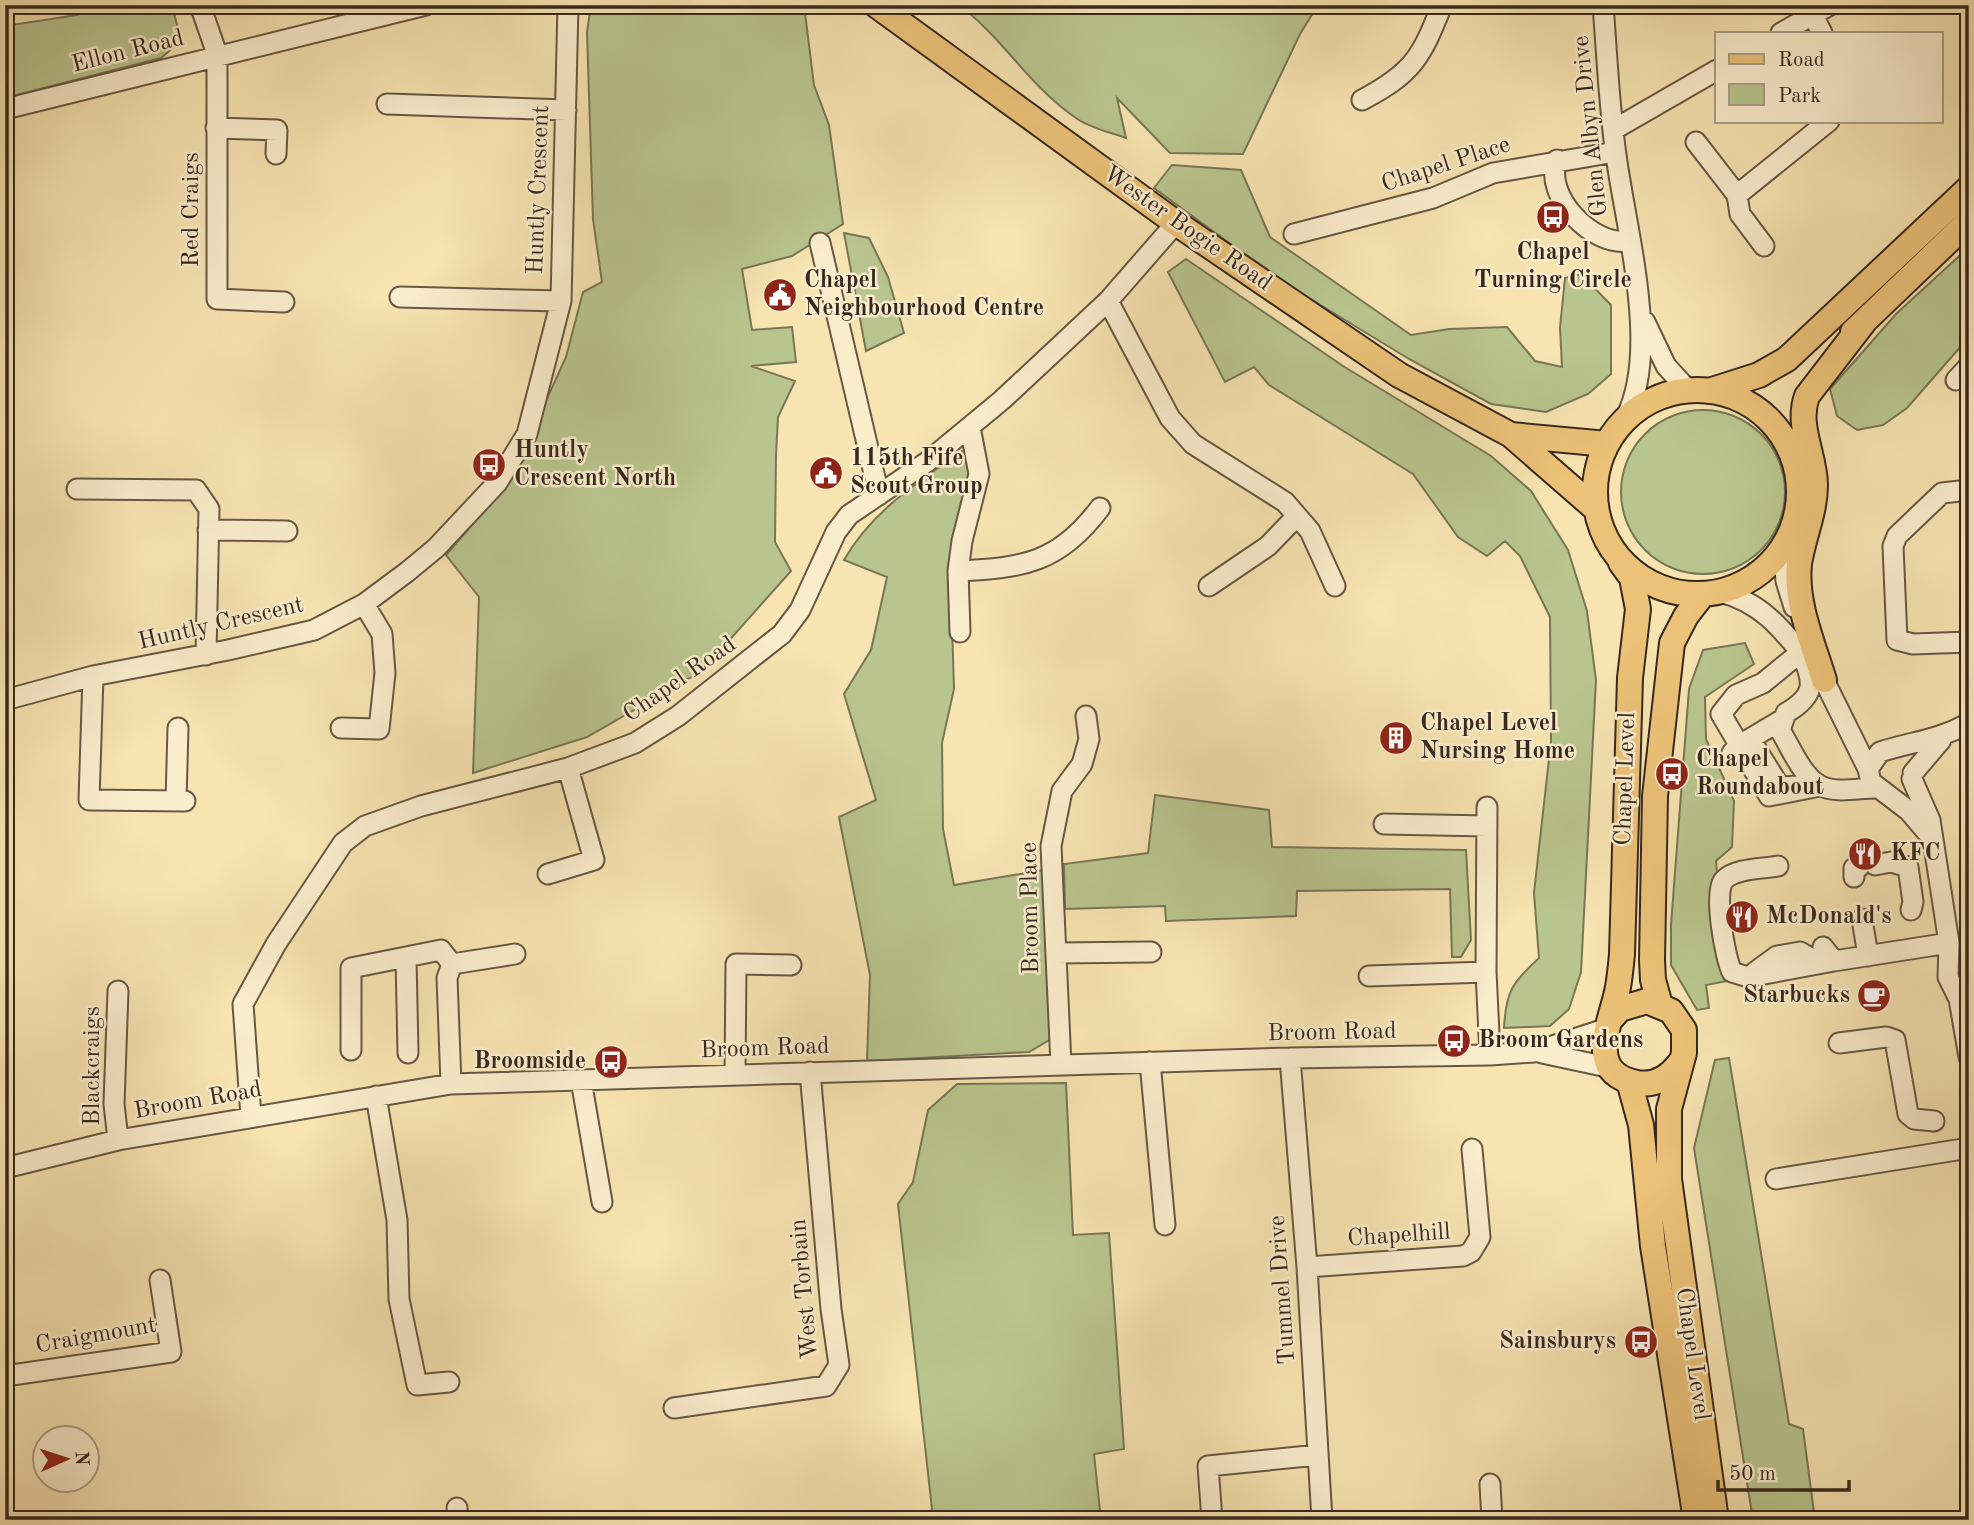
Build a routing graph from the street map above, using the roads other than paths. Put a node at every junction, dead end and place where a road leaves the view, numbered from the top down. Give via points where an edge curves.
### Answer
1 (200, 5) edge
2 (426, 5) edge
3 (568, 5) edge
4 (876, 5) edge
5 (1442, 5) edge
6 (1603, 5) edge
7 (1822, 9) edge
8 (1783, 32) edge
9 (1822, 32) edge
10 (217, 54) junction
11 (1715, 71) edge
12 (1362, 100) dead end
13 (387, 104) dead end
14 (5, 109) edge
15 (566, 110) junction
16 (1828, 122) edge
17 (216, 128) junction
18 (1613, 130) junction
19 (1696, 142) dead end
20 (1615, 152) junction
21 (276, 154) dead end
22 (1557, 160) junction
23 (1969, 188) edge
24 (1737, 195) junction
25 (1969, 221) edge
26 (1176, 223) junction
27 (1294, 234) dead end
28 (1628, 241) junction
29 (820, 243) dead end
30 (1764, 246) dead end
31 (400, 297) dead end
32 (561, 300) junction
33 (1108, 300) junction
34 (284, 302) dead end
35 (1639, 304) junction
36 (1864, 322) junction
37 (1698, 391) junction
38 (1625, 419) junction
39 (970, 427) junction
40 (1778, 431) junction
41 (1511, 435) junction
42 (1607, 444) junction
43 (77, 489) dead end
44 (1969, 490) edge
45 (879, 495) junction
46 (1100, 508) dead end
47 (1596, 509) junction
48 (1296, 517) junction
49 (208, 530) junction
50 (287, 531) dead end
51 (1609, 545) junction
52 (1783, 547) junction
53 (958, 571) junction
54 (1209, 586) dead end
55 (1335, 586) dead end
56 (1712, 593) junction
57 (365, 604) junction
58 (960, 632) dead end
59 (1969, 642) edge
60 (1801, 652) junction
61 (206, 655) junction
62 (93, 676) junction
63 (1824, 680) junction
64 (5, 700) edge
65 (1843, 715) junction
66 (1086, 716) dead end
67 (1969, 723) edge
68 (178, 728) dead end
69 (341, 728) dead end
70 (1759, 734) junction
71 (1948, 735) junction
72 (1891, 750) junction
73 (568, 768) junction
74 (1868, 769) junction
75 (1912, 776) junction
76 (1820, 786) junction
77 (1880, 791) junction
78 (1384, 824) dead end
79 (1932, 838) junction
80 (1778, 866) dead end
81 (1862, 870) dead end
82 (548, 874) dead end
83 (1911, 910) dead end
84 (1862, 919) dead end
85 (1949, 943) junction
86 (1056, 953) junction
87 (1151, 953) dead end
88 (515, 954) dead end
89 (1868, 956) junction
90 (406, 957) junction
91 (452, 964) junction
92 (790, 965) dead end
93 (1486, 972) junction
94 (1369, 976) dead end
95 (118, 991) dead end
96 (1660, 1004) junction
97 (1608, 1024) junction
98 (1839, 1043) dead end
99 (351, 1050) dead end
100 (1534, 1052) junction
101 (408, 1054) dead end
102 (1969, 1054) edge
103 (1490, 1055) junction
104 (1290, 1058) junction
105 (1150, 1062) junction
106 (1679, 1064) junction
107 (1061, 1065) junction
108 (810, 1072) junction
109 (1620, 1074) junction
110 (735, 1075) junction
111 (581, 1080) junction
112 (451, 1084) junction
113 (376, 1096) junction
114 (251, 1117) junction
115 (1934, 1121) dead end
116 (118, 1140) junction
117 (1969, 1148) edge
118 (1472, 1149) dead end
119 (5, 1168) edge
120 (1776, 1179) dead end
121 (602, 1202) dead end
122 (1166, 1225) dead end
123 (1307, 1267) junction
124 (160, 1280) dead end
125 (5, 1376) edge
126 (449, 1381) dead end
127 (674, 1408) dead end
128 (1318, 1455) junction
129 (1490, 1484) dead end
130 (1212, 1520) edge
131 (1322, 1520) edge
132 (1492, 1520) edge
133 (1696, 1520) edge
134 (1716, 1520) edge

1 - 10 street, Red Craigs
2 - 10 street, Ellon Road
3 - 15 street, Huntly Crescent
4 - 26 main road, Wester Bogie Road
5 - 12 street via 1422,51 1405,75
6 - 18 street, Glen Albyn Drive
7 - 8 street
7 - 9 street
10 - 14 street, Ellon Road
10 - 17 street, Red Craigs
11 - 18 street
13 - 15 street
15 - 32 street, Huntly Crescent
16 - 24 street
17 - 21 street via 277,130
17 - 34 street, Red Craigs via 217,299
18 - 20 street, Glen Albyn Drive
19 - 24 street
20 - 22 street, Chapel Place
20 - 28 street, Glen Albyn Drive
22 - 27 street, Chapel Place via 1493,173 1433,198
22 - 28 street, Glen Albyn Drive via 1556,187 1573,215 1610,241
23 - 37 main road via 1787,359 1759,375
24 - 30 street via 1740,214
25 - 36 main road
26 - 33 street, Chapel Road
26 - 41 main road, Wester Bogie Road via 1399,375
28 - 35 street, Glen Albyn Drive
29 - 45 street
31 - 32 street
32 - 57 street, Huntly Crescent via 527,434 498,483 436,548
33 - 39 street, Chapel Road
33 - 48 street via 1170,418 1193,444 1285,502
35 - 37 street via 1666,366
35 - 38 street via 1639,381
36 - 40 main road via 1797,391
36 - 63 main road via 1807,396 1803,409 1815,483 1799,566 1800,593
37 - 38 main road via 1654,400
37 - 40 main road via 1735,398 1759,411
38 - 42 main road
39 - 45 street, Chapel Road
39 - 53 street via 979,474
40 - 52 main road via 1797,476 1798,501
41 - 42 main road, Wester Bogie Road
41 - 47 main road, Wester Bogie Road
42 - 47 main road via 1596,476
43 - 49 street via 196,490 209,509
44 - 59 street via 1942,493 1893,546 1897,640 1913,644
45 - 73 street, Chapel Road via 849,515 836,532 800,610 782,634 658,731
46 - 53 street via 1055,554 1005,569
47 - 51 main road
48 - 54 street via 1268,546
48 - 55 street via 1310,531
49 - 50 street
49 - 61 street
51 - 56 main road via 1623,562 1659,587
51 - 97 main road, Chapel Level via 1632,578 1638,609 1630,678 1622,954
52 - 56 main road via 1745,582
52 - 63 street via 1791,597
53 - 58 street
56 - 60 street via 1754,603
56 - 96 main road, Chapel Level via 1686,615 1672,643 1656,796 1652,960
57 - 61 street, Huntly Crescent via 314,630
57 - 69 street via 382,635 385,673 380,729
60 - 63 street
60 - 70 street via 1811,689
60 - 70 street via 1763,683 1729,701 1721,714
61 - 62 street, Huntly Crescent
62 - 64 street, Huntly Crescent
62 - 68 street via 89,800 180,801
63 - 65 street
65 - 72 street via 1861,733
65 - 74 street
66 - 86 street, Broom Place via 1089,739 1082,764 1062,791 1051,846
67 - 71 street
70 - 76 street via 1780,730
70 - 76 street via 1732,754 1760,802
71 - 72 street
71 - 75 street
72 - 74 street via 1875,756
72 - 75 street via 1906,755
73 - 82 street via 594,860
73 - 114 street, Chapel Road via 421,806 365,826 343,842 243,1004
74 - 77 street
75 - 77 street via 1904,790
75 - 79 street
76 - 77 street
77 - 79 street via 1909,811
78 - 93 street via 1487,817
79 - 85 street
80 - 89 street via 1736,873 1724,879 1718,891 1732,972 1748,977 1825,957
81 - 83 street via 1891,862 1908,867
84 - 89 street
85 - 89 street
85 - 102 street via 1962,975 1959,999
86 - 87 street
86 - 107 street, Broom Place
88 - 91 street
90 - 91 street via 441,950
90 - 99 street via 351,968
90 - 101 street
91 - 112 street via 447,978
92 - 110 street via 736,964
93 - 94 street
93 - 103 street
95 - 116 street, Blackcraigs via 114,1104
96 - 97 main road via 1632,1003
96 - 106 main road, Chapel Level via 1684,1030 1685,1048
97 - 100 street, Broom Road
97 - 109 main road, Chapel Level via 1604,1048
98 - 115 street via 1895,1040 1908,1114
100 - 103 street, Broom Road
100 - 109 street, Broom Road
103 - 104 street, Broom Road
104 - 105 street, Broom Road
104 - 123 street, Tummel Drive
105 - 107 street, Broom Road
105 - 122 street
106 - 109 main road via 1652,1083
106 - 134 main road, Chapel Level via 1669,1110 1669,1179
107 - 108 street, Broom Road
108 - 110 street, Broom Road
108 - 127 street, West Torbain via 839,1365 826,1386
109 - 133 main road, Chapel Level via 1641,1125 1653,1246
110 - 111 street, Broom Road
111 - 112 street, Broom Road
111 - 121 street
112 - 113 street, Broom Road
113 - 114 street, Broom Road
113 - 126 street via 397,1220 399,1298 417,1385
114 - 116 street, Broom Road
116 - 119 street, Broom Road
117 - 120 street
118 - 123 street, Chapelhill via 1480,1237 1471,1252
123 - 128 street, Tummel Drive
124 - 125 street, Craigmount via 171,1352
128 - 130 street via 1208,1466
128 - 131 street, Tummel Drive
129 - 132 street

